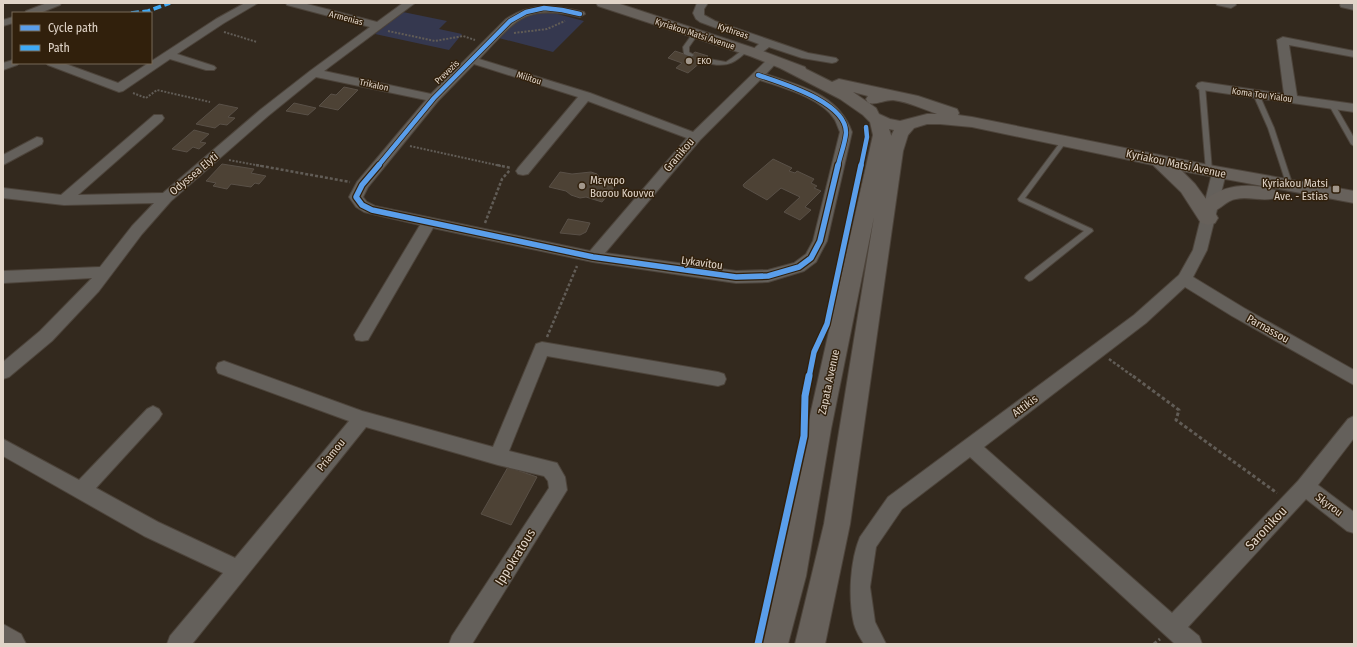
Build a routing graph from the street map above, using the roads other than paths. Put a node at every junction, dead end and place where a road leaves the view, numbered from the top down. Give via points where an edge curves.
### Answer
1 (56, 3) edge
2 (253, 3) edge
3 (291, 3) edge
4 (410, 3) edge
5 (603, 3) edge
6 (703, 3) edge
7 (33, 12) edge
8 (579, 14) road end
9 (377, 27) junction
10 (695, 34) junction
11 (767, 43) junction
12 (750, 52) junction
13 (1354, 54) edge
14 (168, 55) junction
15 (691, 55) dead end
16 (472, 60) junction
17 (703, 60) dead end
18 (832, 60) dead end
19 (779, 63) junction
20 (55, 64) edge
21 (210, 68) dead end
22 (314, 73) junction
23 (758, 76) junction
24 (1202, 86) joint
25 (1256, 94) junction
26 (886, 95) junction
27 (586, 96) junction
28 (434, 98) junction
29 (1291, 99) junction
30 (911, 100) junction
31 (1327, 104) junction
32 (1354, 108) edge
33 (874, 116) junction
34 (158, 118) dead end
35 (912, 123) junction
36 (998, 126) junction
37 (694, 138) junction
38 (37, 141) dead end
39 (1064, 141) junction
40 (1354, 144) edge
41 (3, 161) edge
42 (1156, 161) junction
43 (523, 170) dead end
44 (1214, 172) junction
45 (1290, 186) junction
46 (359, 191) joint
47 (3, 193) edge
48 (1354, 197) edge
49 (166, 198) junction
50 (64, 200) junction
51 (1354, 206) edge
52 (1209, 212) junction
53 (429, 222) junction
54 (587, 256) junction
55 (104, 272) junction
56 (3, 277) edge
57 (1030, 278) dead end
58 (1184, 279) junction
59 (362, 335) dead end
60 (224, 368) dead end
61 (3, 372) edge
62 (1354, 378) edge
63 (718, 379) dead end
64 (153, 414) dead end
65 (362, 418) junction
66 (1354, 424) edge
67 (3, 447) edge
68 (970, 447) junction
69 (498, 457) junction
70 (1305, 487) junction
71 (82, 490) junction
72 (1354, 524) edge
73 (238, 570) junction
74 (1172, 628) junction
75 (3, 639) edge
76 (11, 644) edge
77 (178, 644) edge
78 (460, 644) edge
79 (774, 644) edge
80 (810, 644) edge
81 (876, 644) edge
82 (1191, 644) edge

1 - 7 street
2 - 14 street
3 - 9 street, Armenias
4 - 9 street, Odyssea Elyti
5 - 10 main road, Kyriakou Matsi Avenue
6 - 11 street, Kythreas via 698,9 702,19
8 - 16 street, Prevezis via 554,9 529,10 518,14
9 - 22 street, Odyssea Elyti
10 - 12 main road, Kyriakou Matsi Avenue
10 - 15 lane via 686,46 686,53
11 - 12 street, Kythreas
11 - 18 street via 806,56
12 - 17 lane via 733,62 723,64
12 - 19 main road, Kyriakou Matsi Avenue
13 - 29 street via 1284,40
14 - 20 street via 119,88
14 - 21 street
16 - 27 street, Militou
16 - 28 street, Prevezis
19 - 23 street, Granikou
19 - 26 main road, Kyriakou Matsi Avenue via 840,85
19 - 33 main road, Kyriakou Matsi Avenue via 846,95
22 - 28 street, Trikalon
22 - 49 street, Odyssea Elyti
23 - 37 street, Granikou
23 - 54 street, Lykavitou via 823,102 837,112 845,126 846,136 820,241 811,258 799,267 780,274 747,278
24 - 25 street, Koma Tou Yialou
24 - 44 lane
25 - 29 street, Koma Tou Yialou
25 - 45 lane via 1271,128
26 - 30 main road, Kyriakou Matsi Avenue via 899,95
26 - 33 main road via 869,104
27 - 37 street, Militou
27 - 43 street
28 - 46 street, Prevezis
29 - 31 street, Koma Tou Yialou
30 - 35 main road via 921,110 920,118
30 - 36 main road, Kyriakou Matsi Avenue
31 - 32 street, Koma Tou Yialou
31 - 40 lane
33 - 35 main road, Kyriakou Matsi Avenue via 892,125
33 - 79 main road, Zapata Avenue via 882,135 819,429 792,576
34 - 50 street
35 - 36 main road, Kyriakou Matsi Avenue via 947,119
35 - 80 main road via 900,134 894,151 837,524
36 - 39 main road, Kyriakou Matsi Avenue
37 - 54 street, Granikou
38 - 41 street
39 - 42 main road, Kyriakou Matsi Avenue
39 - 57 lane via 1021,199 1089,231
42 - 44 main road, Kyriakou Matsi Avenue
42 - 52 main road via 1177,176
44 - 45 main road, Kyriakou Matsi Avenue
44 - 52 street, Attikis
45 - 48 main road, Kyriakou Matsi Avenue
46 - 53 street, Lykavitou via 359,203 372,210
47 - 50 street
49 - 50 street
49 - 55 street, Odyssea Elyti
51 - 52 main road via 1244,192 1222,196
52 - 58 street, Attikis via 1200,250
53 - 54 street, Lykavitou
53 - 59 street
55 - 56 street
55 - 61 street, Odyssea Elyti via 94,287 46,336
58 - 62 street, Parnassou
58 - 68 street, Attikis via 1140,319
60 - 65 street
63 - 69 street via 542,349
64 - 71 street
65 - 69 street
65 - 73 street, Priamou
66 - 70 street, Saronikou
67 - 71 street
68 - 74 street
68 - 81 street, Attikis via 895,503 867,544 860,587 865,624
69 - 78 street, Ippokratous via 550,469 556,477 558,490
70 - 72 street, Skyrou
70 - 74 street, Saronikou
71 - 73 street via 151,529
73 - 77 street, Priamou
74 - 82 street
75 - 76 main road

